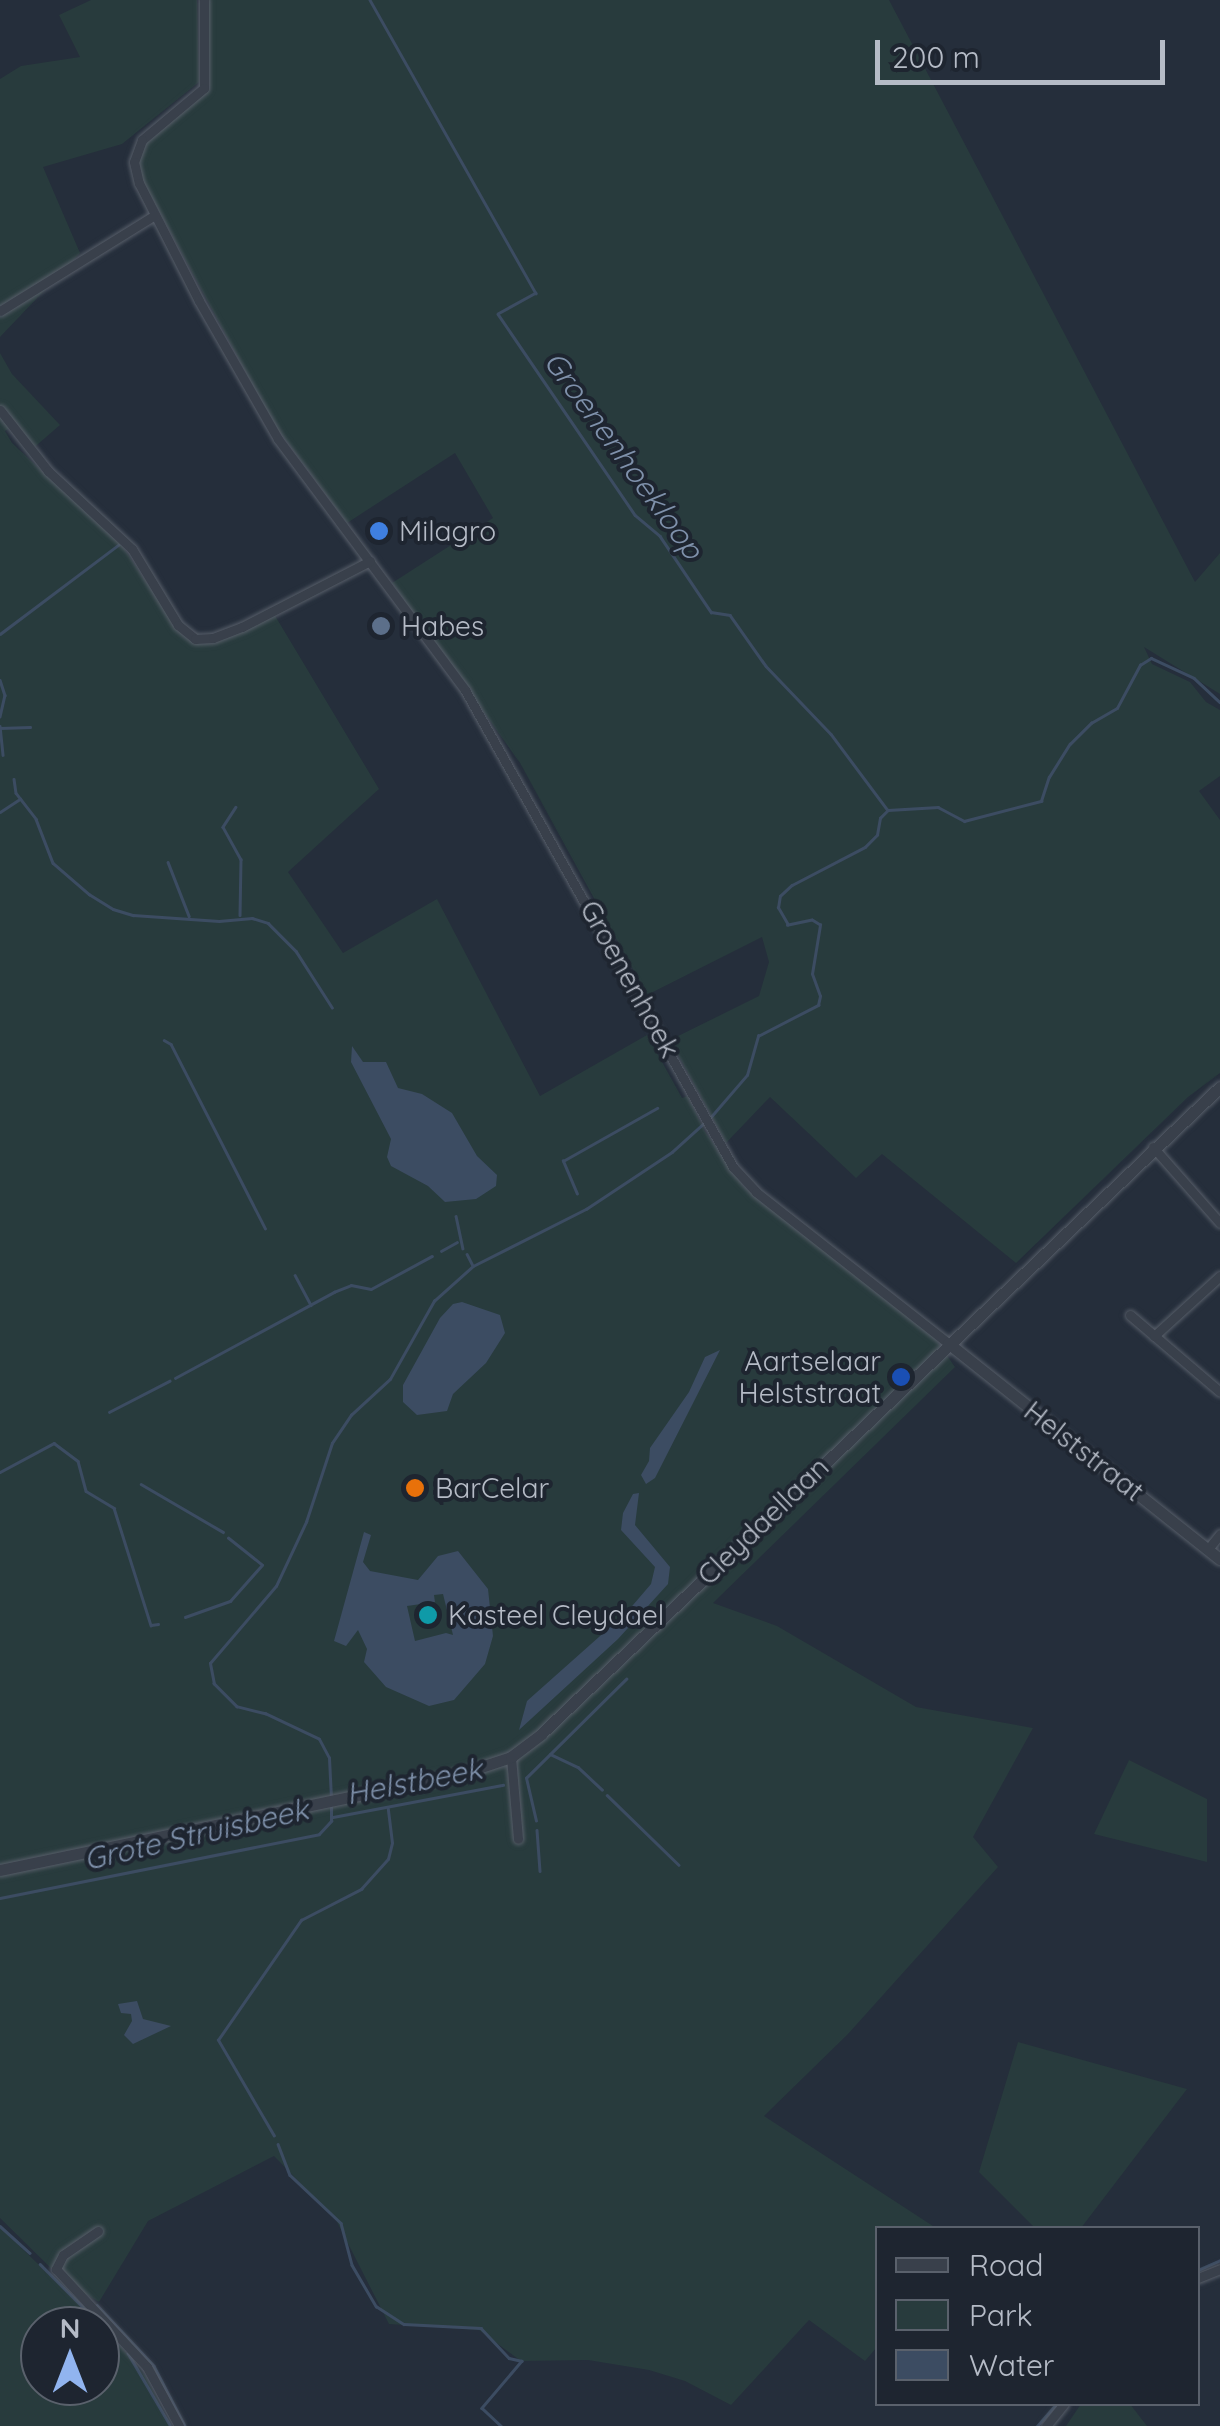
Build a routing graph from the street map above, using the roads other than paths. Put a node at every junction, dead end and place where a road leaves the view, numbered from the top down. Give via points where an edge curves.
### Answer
1 (204, 0) edge
2 (156, 215) junction
3 (0, 310) edge
4 (0, 410) edge
5 (370, 561) junction
6 (1220, 1087) edge
7 (1154, 1146) junction
8 (1220, 1224) edge
9 (1220, 1276) edge
10 (1130, 1315) dead end
11 (1154, 1336) junction
12 (948, 1343) junction
13 (1220, 1392) edge
14 (1220, 1534) edge
15 (1208, 1549) junction
16 (1220, 1558) edge
17 (512, 1757) junction
18 (518, 1839) dead end
19 (0, 1870) edge
20 (98, 2231) dead end
21 (1062, 2406) edge
22 (179, 2426) edge
23 (1046, 2426) edge

1 - 2 street, Groenenhoek via 204,88 134,154 135,172
2 - 3 street
2 - 5 street, Groenenhoek via 278,438
4 - 5 street via 48,471 132,549 178,625 195,638 242,627
5 - 12 street, Groenenhoek via 502,750 747,1184
6 - 7 street, Cleydaellaan
7 - 8 street
7 - 12 street, Cleydaellaan
9 - 11 street
10 - 11 street
11 - 13 street
12 - 15 street, Helststraat
12 - 17 street, Cleydaellaan
14 - 15 street
15 - 16 street, Helststraat
17 - 18 street
17 - 19 street, Cleydaellaan via 478,1770
20 - 22 street via 63,2255 56,2268 147,2367
21 - 23 street

